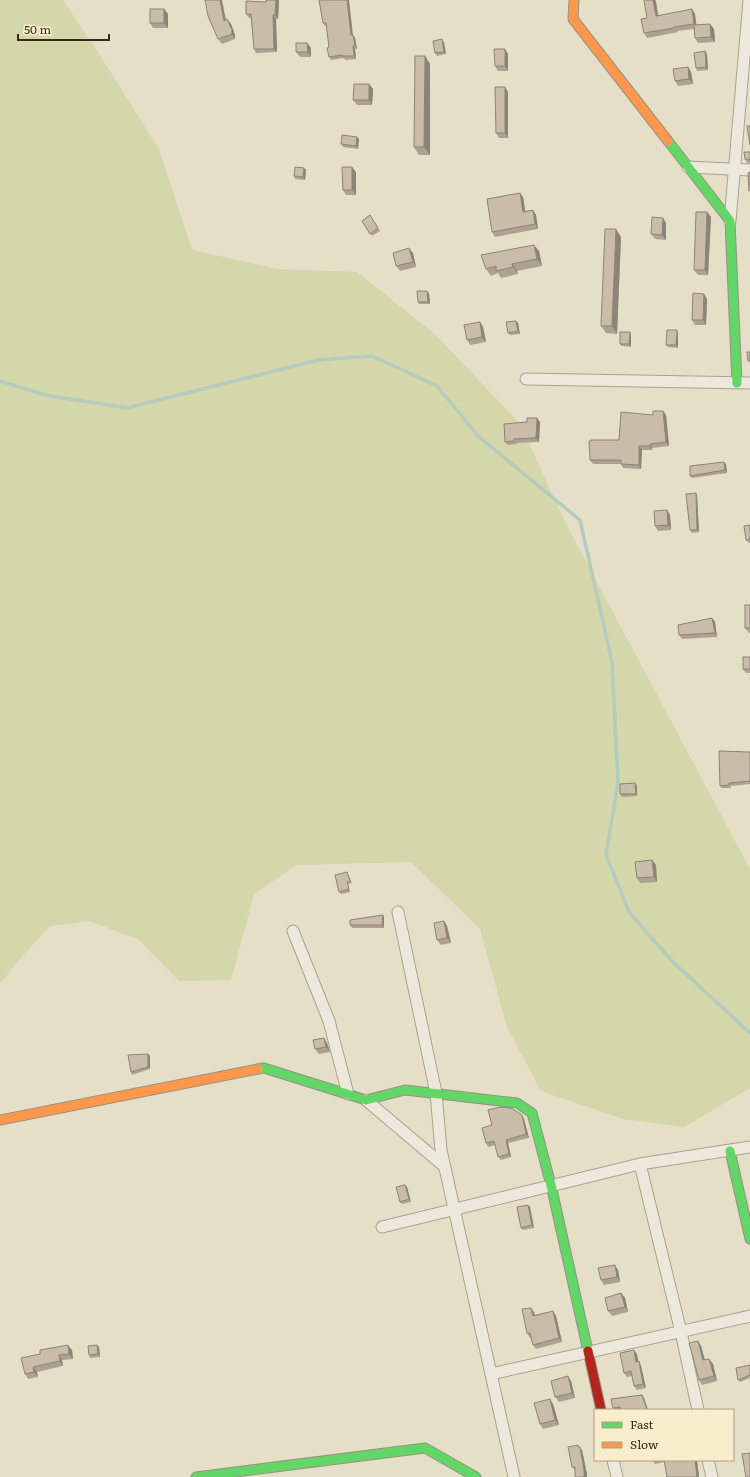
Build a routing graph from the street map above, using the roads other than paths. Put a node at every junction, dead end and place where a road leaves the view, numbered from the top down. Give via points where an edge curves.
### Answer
1 (574, 0) edge
2 (749, 0) edge
3 (746, 84) edge
4 (688, 167) junction
5 (734, 169) junction
6 (750, 170) edge
7 (730, 221) junction
8 (526, 379) dead end
9 (737, 383) junction
10 (750, 383) edge
11 (398, 912) dead end
12 (293, 931) dead end
13 (436, 1093) junction
14 (348, 1094) junction
15 (366, 1100) junction
16 (0, 1120) edge
17 (750, 1147) edge
18 (730, 1151) junction
19 (640, 1164) junction
20 (444, 1166) junction
21 (551, 1185) junction
22 (454, 1209) junction
23 (382, 1227) dead end
24 (750, 1240) edge
25 (750, 1316) edge
26 (681, 1332) junction
27 (587, 1352) junction
28 (491, 1374) junction
29 (601, 1409) edge
30 (698, 1409) edge
31 (613, 1461) edge
32 (708, 1461) edge
33 (196, 1477) edge
34 (476, 1477) edge
35 (514, 1477) edge
36 (617, 1477) edge
37 (712, 1477) edge

1 - 4 street via 574,19
2 - 3 street
3 - 5 street
4 - 5 street
4 - 7 street
5 - 6 street
5 - 7 street
7 - 9 street
8 - 9 street
9 - 10 street
11 - 13 street
12 - 14 street via 330,1021
13 - 15 street via 405,1090
13 - 20 street
13 - 21 street via 517,1103 532,1113
14 - 15 street
14 - 16 street via 264,1068
15 - 20 street
17 - 18 street
18 - 19 street
18 - 24 street
19 - 21 street
19 - 26 street
20 - 22 street
21 - 22 street
21 - 27 street
22 - 23 street
22 - 28 street
25 - 26 street
26 - 27 street
26 - 30 street
27 - 28 street
27 - 29 street
28 - 35 street
31 - 36 street
32 - 37 street
33 - 34 street via 425,1448

